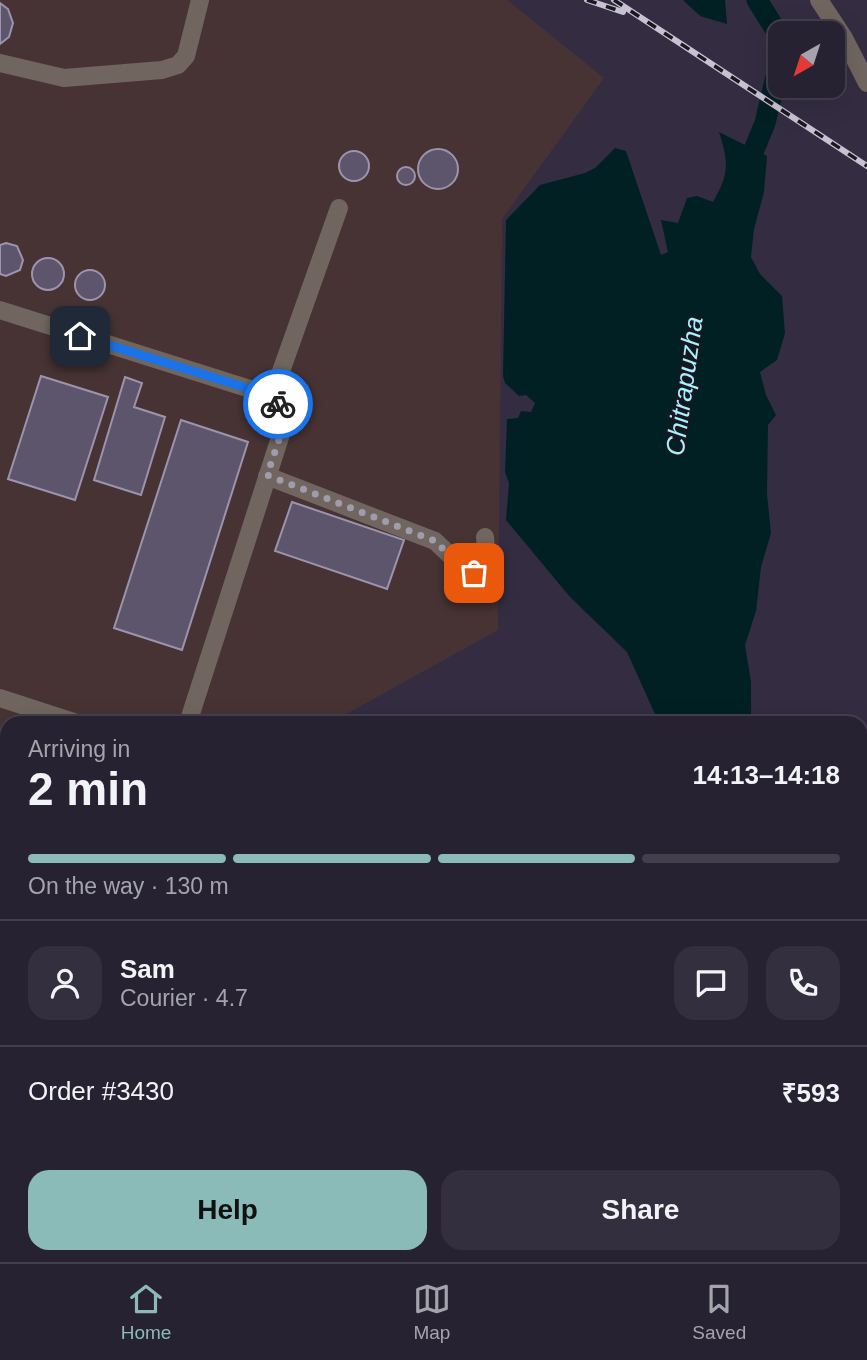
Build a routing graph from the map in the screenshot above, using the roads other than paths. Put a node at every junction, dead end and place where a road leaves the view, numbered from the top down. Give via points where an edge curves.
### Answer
1 (200, 0) edge
2 (819, 0) edge
3 (0, 63) edge
4 (867, 82) edge
5 (339, 208) dead end
6 (0, 310) edge
7 (274, 391) junction
8 (267, 475) junction
9 (485, 537) dead end
10 (0, 698) edge
11 (55, 716) edge
12 (190, 716) edge

1 - 3 street via 186,56 178,65 64,78
2 - 4 street
5 - 7 street
6 - 7 street via 266,394
7 - 8 street via 283,428
8 - 9 street via 435,541 474,573 487,562
8 - 12 street
10 - 11 street

